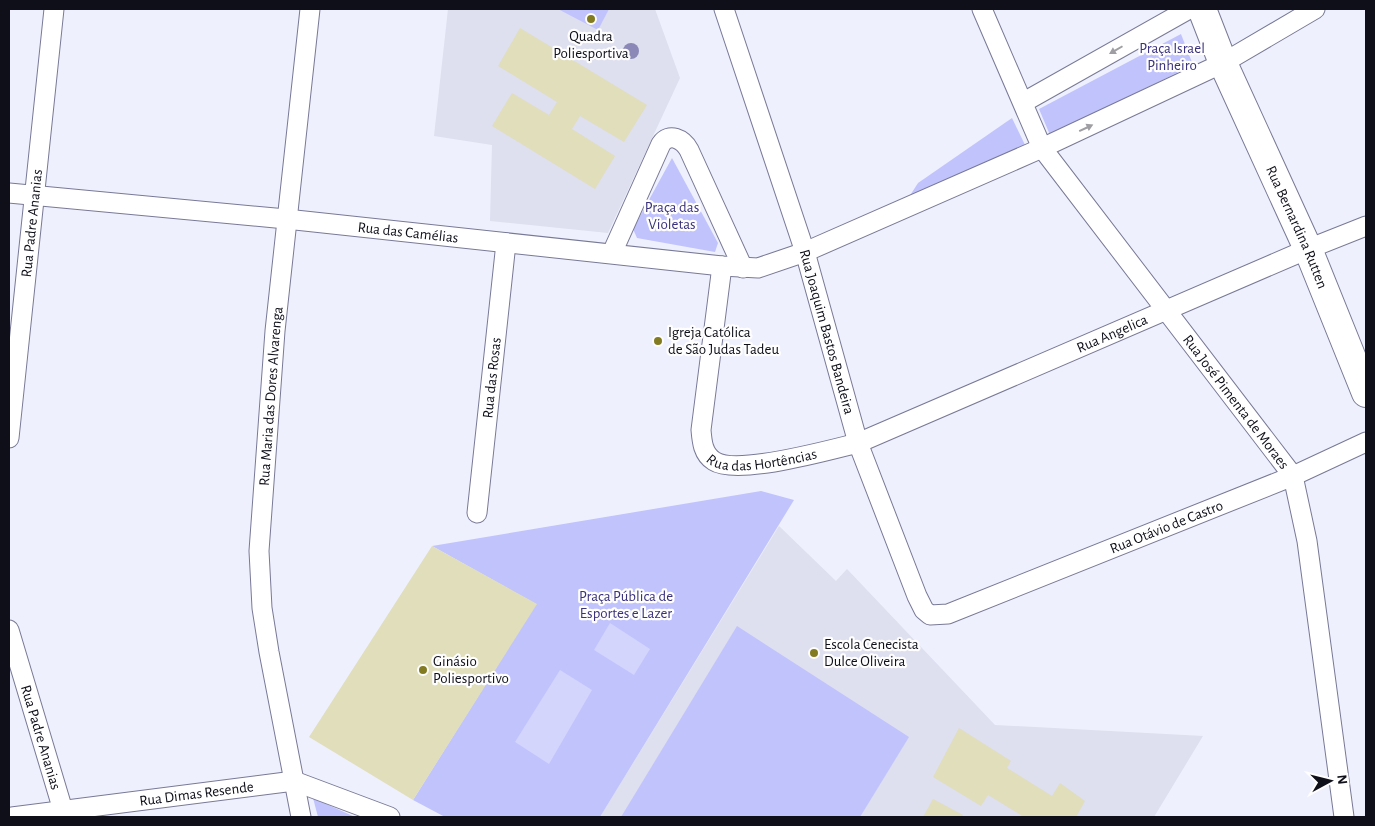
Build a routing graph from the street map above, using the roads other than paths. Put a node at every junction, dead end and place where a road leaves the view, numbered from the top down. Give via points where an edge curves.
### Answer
1 (54, 9) edge
2 (310, 9) edge
3 (724, 9) edge
4 (982, 9) edge
5 (1189, 9) edge
6 (1202, 9) edge
7 (1315, 9) edge
8 (1223, 63) junction
9 (1024, 102) junction
10 (1042, 148) junction
11 (9, 194) edge
12 (35, 196) junction
13 (286, 219) junction
14 (1366, 226) edge
15 (506, 243) junction
16 (1308, 248) junction
17 (806, 252) junction
18 (612, 253) junction
19 (722, 266) junction
20 (742, 268) junction
21 (1165, 312) junction
22 (1366, 394) edge
23 (9, 438) edge
24 (1366, 442) edge
25 (858, 443) junction
26 (1293, 476) junction
27 (478, 513) dead end
28 (964, 606) joint
29 (9, 630) edge
30 (294, 781) junction
31 (64, 815) edge
32 (12, 817) edge
33 (301, 817) edge
34 (390, 817) edge
35 (1344, 817) edge

1 - 12 street, Rua Padre Ananias
2 - 13 street, Rua Maria das Dores Alvarenga
3 - 17 street, Rua Joaquim Bastos Bandeira
4 - 9 street
5 -> 9 street
6 - 8 street
7 - 8 street
10 -> 8 street
8 - 16 street, Rua Bernardina Rutten
9 - 10 street
10 - 17 street
10 - 21 street, Rua José Pimenta de Moraes
11 - 12 street, Rua das Camélias
12 - 13 street, Rua das Camélias
12 - 23 street, Rua Padre Ananias
13 - 15 street, Rua das Camélias
13 - 30 street, Rua Maria das Dores Alvarenga via 259,551 266,634
14 - 16 street, Rua Angelica
15 - 18 street, Rua das Camélias
15 - 27 street, Rua das Rosas
16 - 21 street, Rua Angelica
16 - 22 street, Rua Bernardina Rutten
17 - 20 street, Rua das Camélias via 758,268
17 - 25 street, Rua Joaquim Bastos Bandeira
18 - 19 street, Rua das Camélias
18 - 20 street via 661,144 675,138 687,145
19 - 20 street, Rua das Camélias
19 - 25 street, Rua das Hortências via 701,430 702,445 707,455 724,465 748,465
21 - 25 street, Rua Angelica
21 - 26 street, Rua José Pimenta de Moraes
24 - 26 street, Rua Otávio de Castro
25 - 28 street, Rua Joaquim Bastos Bandeira via 924,610 930,615 941,616
26 - 28 street, Rua Otávio de Castro
26 - 35 street, Rua José Pimenta de Moraes via 1307,541
29 - 31 street, Rua Padre Ananias
30 - 31 street, Rua Dimas Resende
30 - 33 street, Rua Maria das Dores Alvarenga
30 - 34 street
31 - 32 street, Rua Dimas Resende

